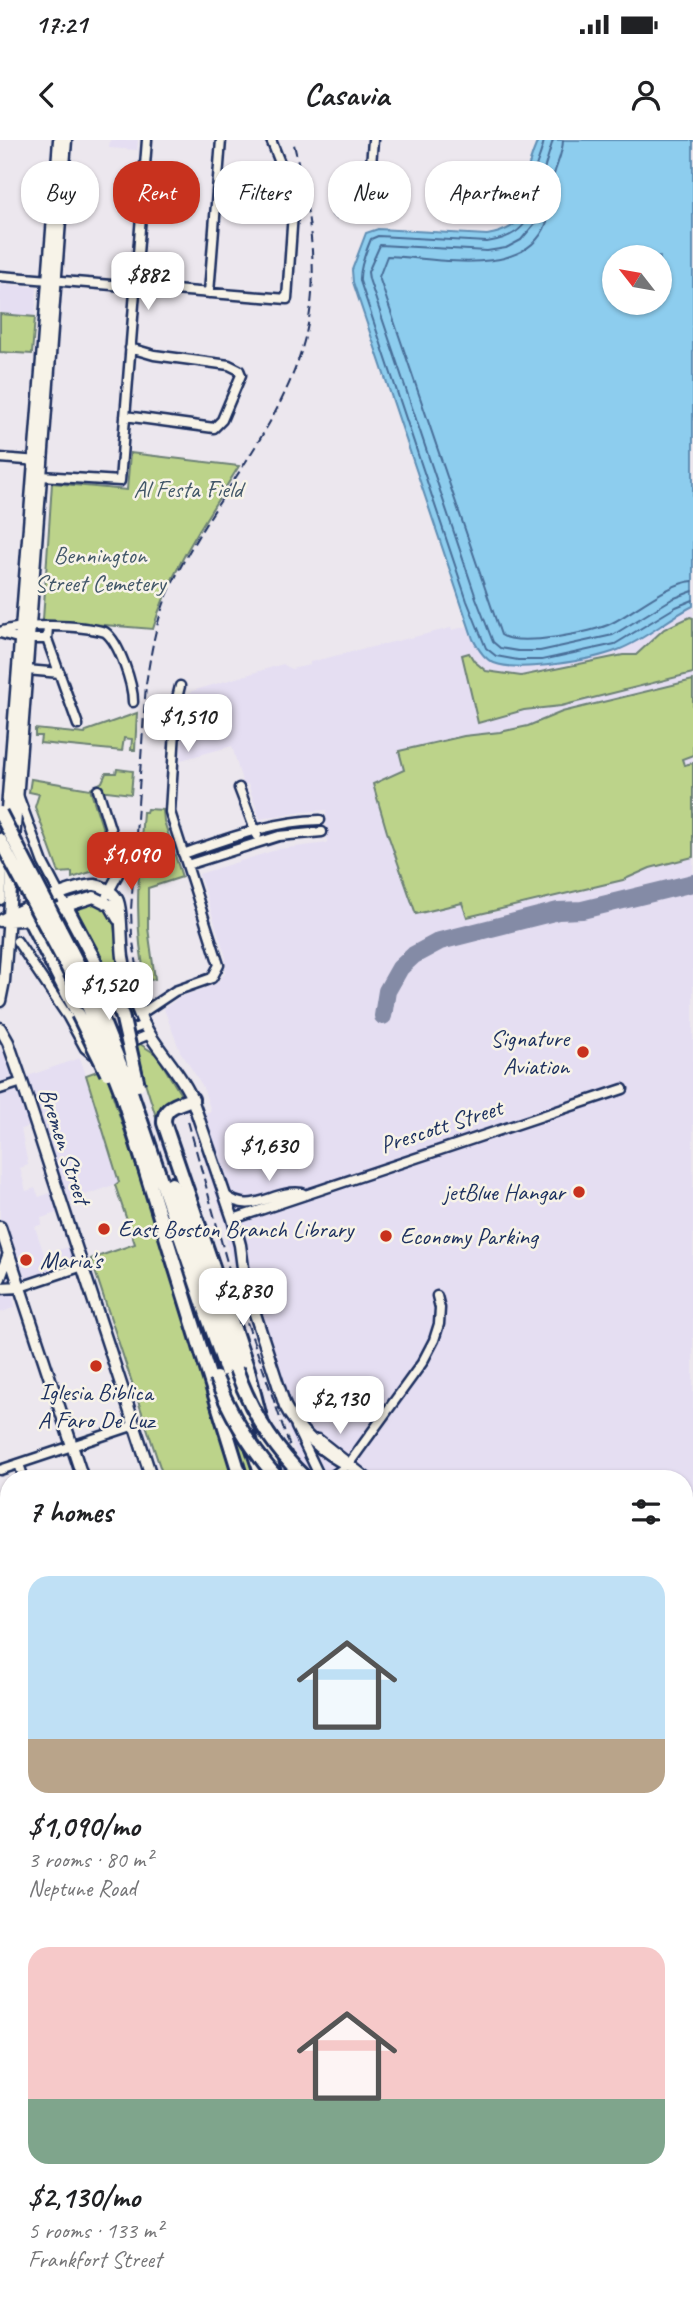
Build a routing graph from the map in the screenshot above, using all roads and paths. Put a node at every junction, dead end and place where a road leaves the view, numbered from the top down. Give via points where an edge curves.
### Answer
1 (59, 140) edge
2 (66, 140) edge
3 (147, 140) edge
4 (221, 140) edge
5 (271, 140) edge
6 (373, 140) edge
7 (371, 161) edge
8 (0, 276) edge
9 (52, 280) junction
10 (135, 286) junction
11 (209, 293) junction
12 (130, 348) junction
13 (125, 416) junction
14 (0, 458) edge
15 (38, 461) junction
16 (41, 476) junction
17 (26, 626) junction
18 (48, 626) junction
19 (0, 632) edge
20 (25, 639) junction
21 (47, 639) junction
22 (27, 670) junction
23 (60, 673) junction
24 (180, 686) dead end
25 (21, 690) junction
26 (133, 702) dead end
27 (78, 725) dead end
28 (239, 788) dead end
29 (98, 790) dead end
30 (18, 794) junction
31 (0, 813) edge
32 (255, 830) junction
33 (0, 840) edge
34 (259, 841) junction
35 (183, 854) junction
36 (187, 865) junction
37 (107, 896) junction
38 (0, 900) edge
39 (65, 905) junction
40 (29, 911) junction
41 (4, 919) edge
42 (36, 932) junction
43 (17, 941) tunnel mouth
44 (0, 1001) edge
45 (76, 1019) junction
46 (145, 1025) junction
47 (0, 1028) edge
48 (22, 1082) junction
49 (0, 1089) edge
50 (623, 1089) dead end
51 (130, 1091) junction
52 (192, 1099) junction
53 (305, 1193) junction
54 (224, 1195) junction
55 (233, 1219) junction
56 (0, 1227) edge
57 (8, 1252) junction
58 (83, 1266) junction
59 (0, 1279) edge
60 (20, 1287) junction
61 (0, 1288) edge
62 (437, 1296) dead end
63 (213, 1380) junction
64 (293, 1422) junction
65 (135, 1425) junction
66 (72, 1445) junction
67 (19, 1464) junction
68 (348, 1465) junction
69 (0, 1470) edge
70 (21, 1470) edge
71 (80, 1470) edge
72 (149, 1470) edge
73 (238, 1470) edge
74 (260, 1470) edge
75 (270, 1470) edge
76 (275, 1470) edge
77 (298, 1470) edge
78 (317, 1470) edge
79 (341, 1470) edge
80 (355, 1470) edge

1 - 9 main road
2 - 9 main road
3 - 10 street
4 - 11 street
5 - 11 street via 293,198 287,299
6 - 7 street
8 - 9 street
9 - 10 street
9 - 15 main road
10 - 11 street
10 - 12 street
12 - 13 street
12 - 13 street via 229,365 242,375 214,428
13 - 16 street via 120,481
14 - 15 street
15 - 16 main road
15 - 17 main road
16 - 17 main road
17 - 18 street
17 - 19 street
17 - 20 main road
18 - 21 street
18 - 26 street via 109,635 117,646
19 - 20 street
20 - 21 street
20 - 22 main road
20 - 25 main road
21 - 23 street
22 - 23 street
22 - 25 main road
23 - 27 street
24 - 35 street via 170,812
25 - 30 main road
25 - 38 main road
28 - 32 street
29 - 37 street via 122,867
30 - 39 street via 43,863
30 - 41 main road
31 - 51 highway, bridge via 76,960
32 - 34 street
32 - 34 street via 316,820 318,832
32 - 35 street
33 - 51 highway, bridge
34 - 36 street
35 - 36 street
36 - 46 street via 218,970 212,978 175,991
37 - 39 main road
37 - 46 main road via 120,923 125,967
39 - 40 main road
39 - 42 highway via 62,914 43,922
39 - 51 highway, bridge via 122,1015
40 - 41 main road
40 - 42 highway
41 - 44 main road
42 - 45 highway
43 - 45 street
45 - 46 street via 83,1038 92,1042
45 - 51 highway, bridge via 109,1078
46 - 52 main road
47 - 48 main road, Bremen Street
48 - 49 street
48 - 58 main road, Bremen Street
50 - 53 street, Prescott Street
51 - 63 highway via 183,1294
51 - 74 highway
51 - 77 highway, bridge via 250,1404 268,1435
52 - 54 main road
52 - 76 highway via 167,1110 164,1122 248,1370
53 - 54 street via 284,1193 248,1205
53 - 55 street, Prescott Street
54 - 55 main road
55 - 64 main road via 245,1283
56 - 57 main road
57 - 59 main road
57 - 60 main road
58 - 60 street
58 - 65 main road, Bremen Street
59 - 60 main road
60 - 61 main road
60 - 66 main road
62 - 68 street via 440,1317 431,1347
63 - 73 highway
63 - 75 highway, bridge
64 - 68 main road
64 - 78 street
65 - 66 street
65 - 72 main road, Bremen Street
66 - 67 street
66 - 71 main road
67 - 69 street
67 - 70 street
68 - 79 street
68 - 80 main road

